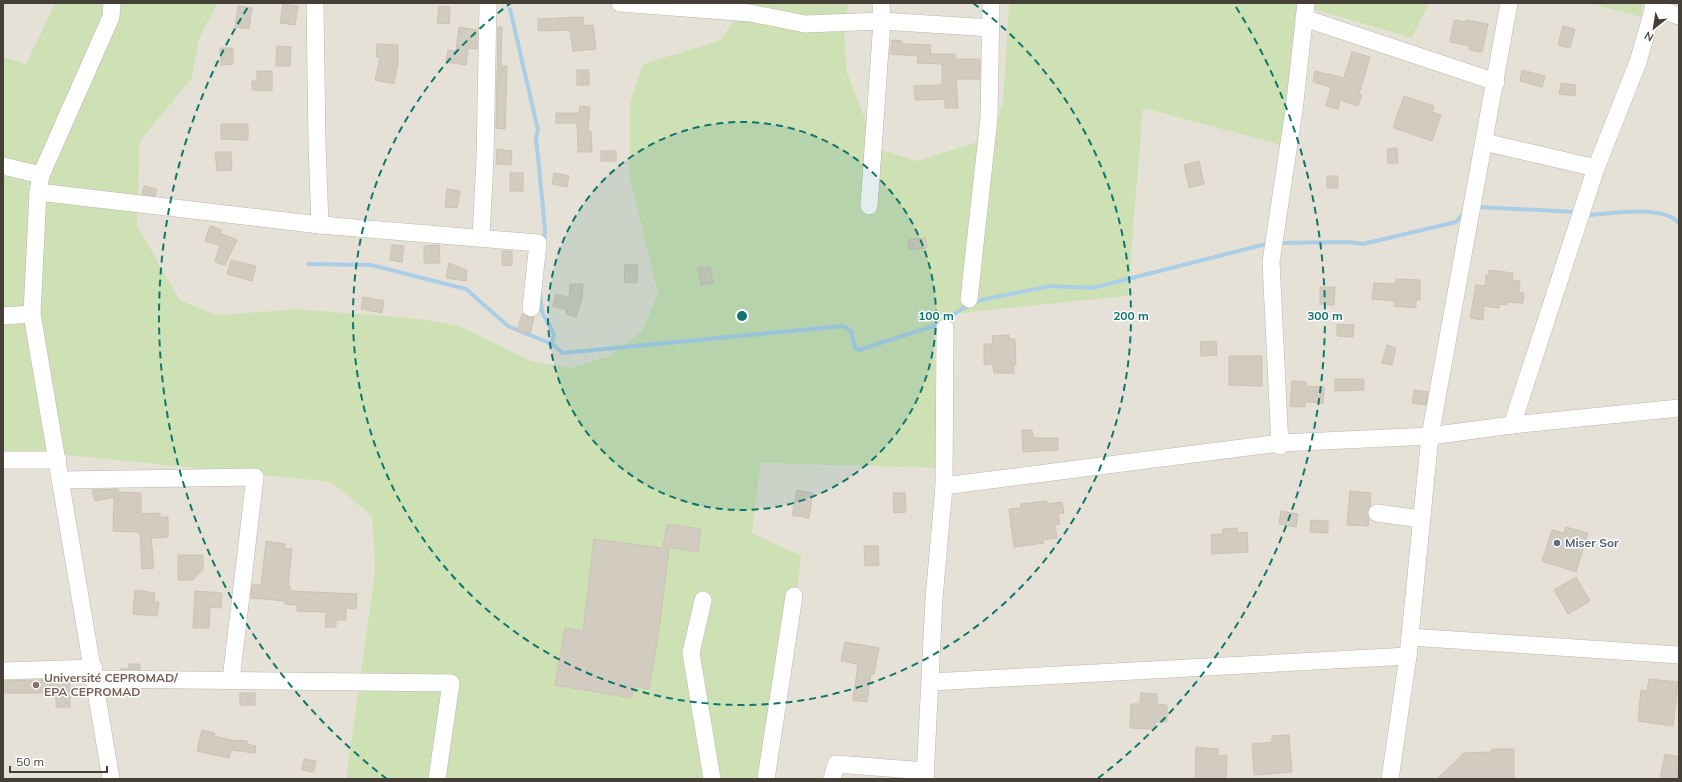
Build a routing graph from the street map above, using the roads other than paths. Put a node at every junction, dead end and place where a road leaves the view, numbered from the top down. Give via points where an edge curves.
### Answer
1 (112, 3) edge
2 (316, 3) edge
3 (488, 3) edge
4 (620, 3) edge
5 (881, 3) edge
6 (991, 3) edge
7 (1509, 3) edge
8 (1654, 5) edge
9 (1305, 11) edge
10 (1679, 16) edge
11 (882, 21) junction
12 (991, 28) junction
13 (1496, 82) junction
14 (1484, 142) junction
15 (3, 166) edge
16 (1596, 168) junction
17 (41, 175) junction
18 (38, 192) junction
19 (869, 206) dead end
20 (320, 225) junction
21 (481, 237) junction
22 (969, 299) dead end
23 (531, 308) dead end
24 (32, 314) junction
25 (3, 316) edge
26 (945, 328) dead end
27 (1679, 408) edge
28 (1512, 426) junction
29 (1430, 436) junction
30 (1280, 444) junction
31 (3, 460) edge
32 (58, 460) junction
33 (61, 480) junction
34 (944, 486) junction
35 (1377, 513) dead end
36 (1420, 519) junction
37 (794, 596) dead end
38 (703, 600) dead end
39 (1410, 637) junction
40 (1679, 655) edge
41 (1408, 656) junction
42 (3, 671) edge
43 (94, 673) junction
44 (231, 680) junction
45 (931, 682) junction
46 (926, 775) edge
47 (111, 779) edge
48 (437, 779) edge
49 (712, 779) edge
50 (766, 779) edge
51 (832, 779) edge
52 (1390, 779) edge

1 - 17 street via 111,17
2 - 20 street
3 - 21 street
4 - 11 street via 750,13 805,24
5 - 11 street
6 - 12 street
7 - 13 street
8 - 10 street
8 - 16 street via 1638,62
9 - 13 street
9 - 30 street via 1294,110 1271,262
11 - 12 street
11 - 19 street
12 - 22 street via 989,118
13 - 14 street
14 - 16 street
14 - 29 street
15 - 17 street
16 - 28 street
17 - 18 street
18 - 20 street
18 - 24 street
20 - 21 street
21 - 23 street via 538,242
24 - 25 street
24 - 32 street
26 - 34 street
27 - 28 street
28 - 29 street
29 - 30 street
29 - 36 street
30 - 34 street
31 - 32 street
32 - 33 street
33 - 43 street
33 - 44 street via 255,477
34 - 45 street via 934,599
35 - 36 street
36 - 39 street
37 - 50 street
38 - 49 street via 691,653
39 - 40 street
39 - 41 street
41 - 45 street
41 - 52 street
42 - 43 street
43 - 44 street
43 - 47 street
44 - 48 street via 451,682
45 - 46 street
46 - 51 street via 836,764

